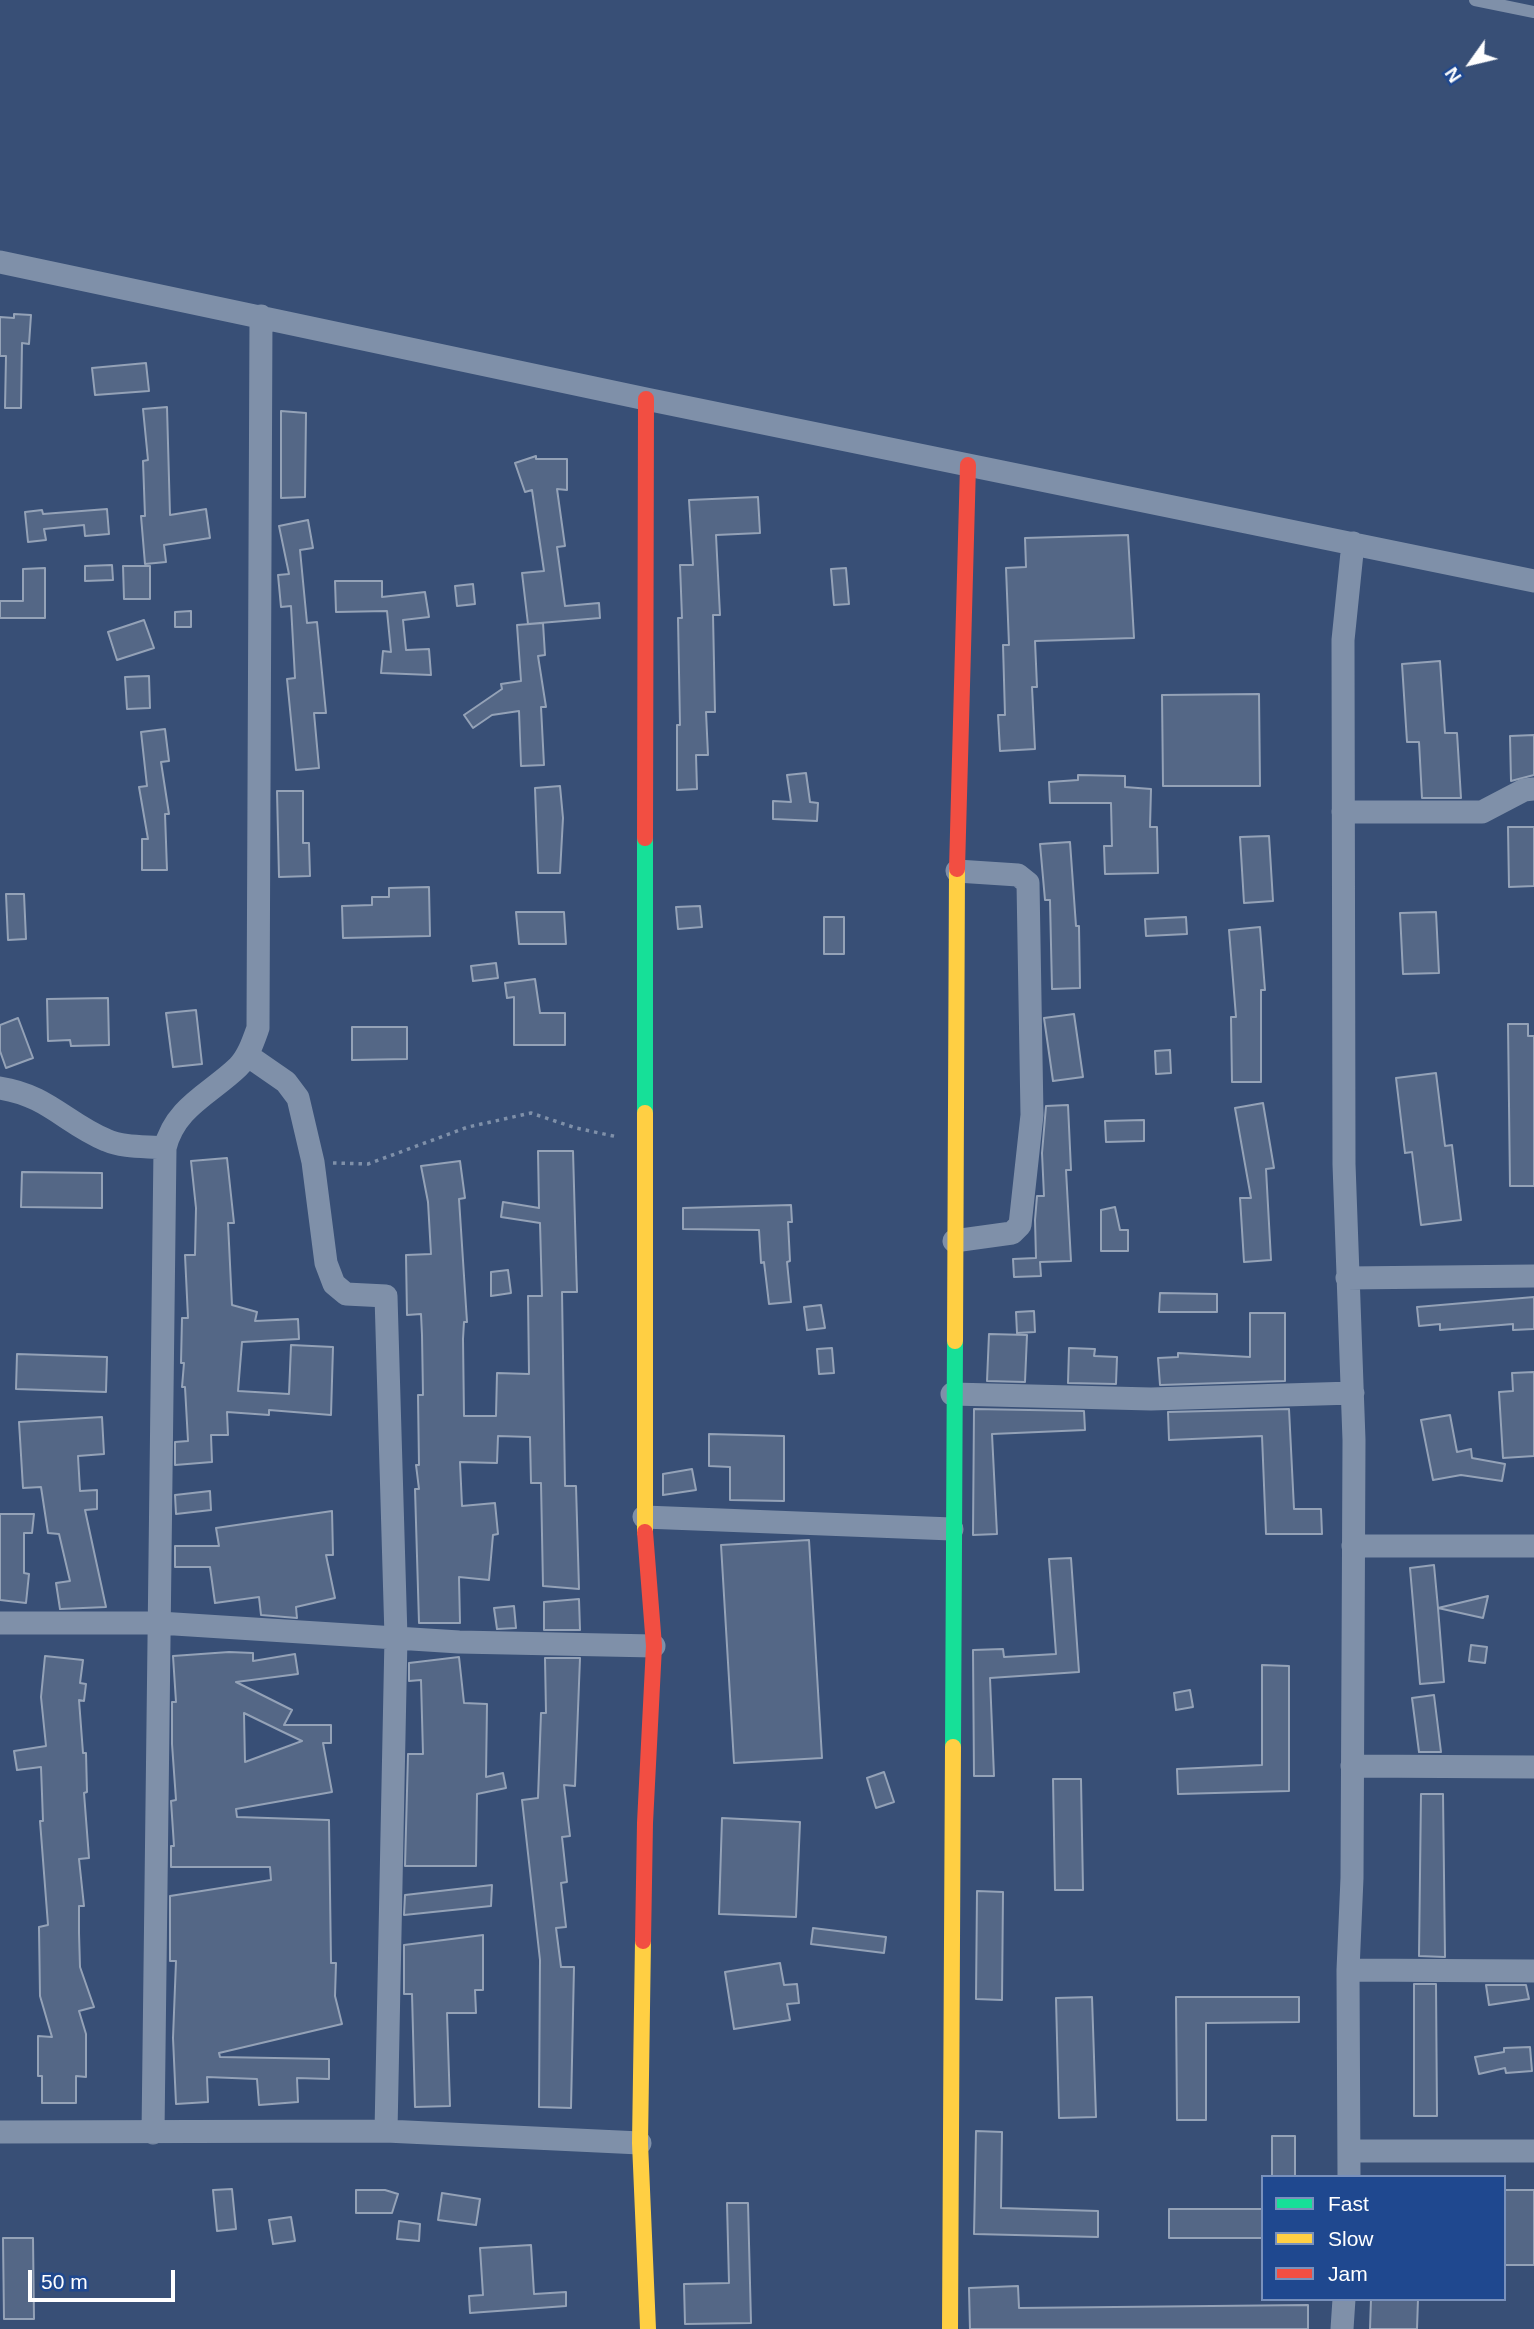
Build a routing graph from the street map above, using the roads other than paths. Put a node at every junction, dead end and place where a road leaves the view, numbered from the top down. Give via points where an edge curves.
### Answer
1 (1475, 0) edge
2 (1534, 12) edge
3 (0, 262) edge
4 (261, 316) junction
5 (646, 399) junction
6 (968, 465) junction
7 (1353, 543) junction
8 (1534, 581) edge
9 (1534, 789) edge
10 (1343, 812) junction
11 (957, 871) junction
12 (247, 1055) junction
13 (0, 1088) edge
14 (165, 1148) junction
15 (954, 1241) junction
16 (1534, 1276) edge
17 (1347, 1278) junction
18 (1353, 1393) junction
19 (953, 1394) junction
20 (643, 1517) junction
21 (952, 1529) junction
22 (1353, 1546) junction
23 (1534, 1546) edge
24 (0, 1623) edge
25 (159, 1623) junction
26 (396, 1637) junction
27 (654, 1646) junction
28 (1352, 1766) junction
29 (1534, 1767) edge
30 (1348, 1970) junction
31 (1534, 1971) edge
32 (386, 2131) junction
33 (0, 2132) edge
34 (153, 2133) junction
35 (640, 2143) junction
36 (1351, 2151) junction
37 (1534, 2151) edge
38 (1349, 2175) edge
39 (1344, 2301) edge
40 (648, 2329) edge
41 (950, 2329) edge
42 (1342, 2329) edge

1 - 2 lane
3 - 4 street
4 - 5 street
4 - 12 street via 260,950 258,1028
5 - 6 street
5 - 20 street
6 - 7 street
6 - 11 street
7 - 8 street
7 - 10 street via 1343,640
9 - 10 street via 1482,812
10 - 17 street
11 - 15 street
11 - 15 street via 1018,875 1028,883 1032,1115 1020,1225 1012,1233
12 - 14 street via 239,1067 184,1111
12 - 26 street via 295,1091 313,1162 326,1263 334,1284 346,1294 386,1296
13 - 14 street via 29,1095 107,1141
14 - 25 street
15 - 19 street
16 - 17 street
17 - 18 street
18 - 19 street via 1151,1399
18 - 22 street
19 - 21 street
20 - 21 street
20 - 27 street
21 - 41 street
22 - 23 street
22 - 28 street
24 - 25 street
25 - 26 street
25 - 34 street
26 - 27 street
26 - 32 street
27 - 35 street via 645,1823
28 - 29 street
28 - 30 street
30 - 31 street
30 - 36 street
32 - 34 street
32 - 35 street
33 - 34 street
35 - 40 street
36 - 37 street
36 - 38 street
39 - 42 street

